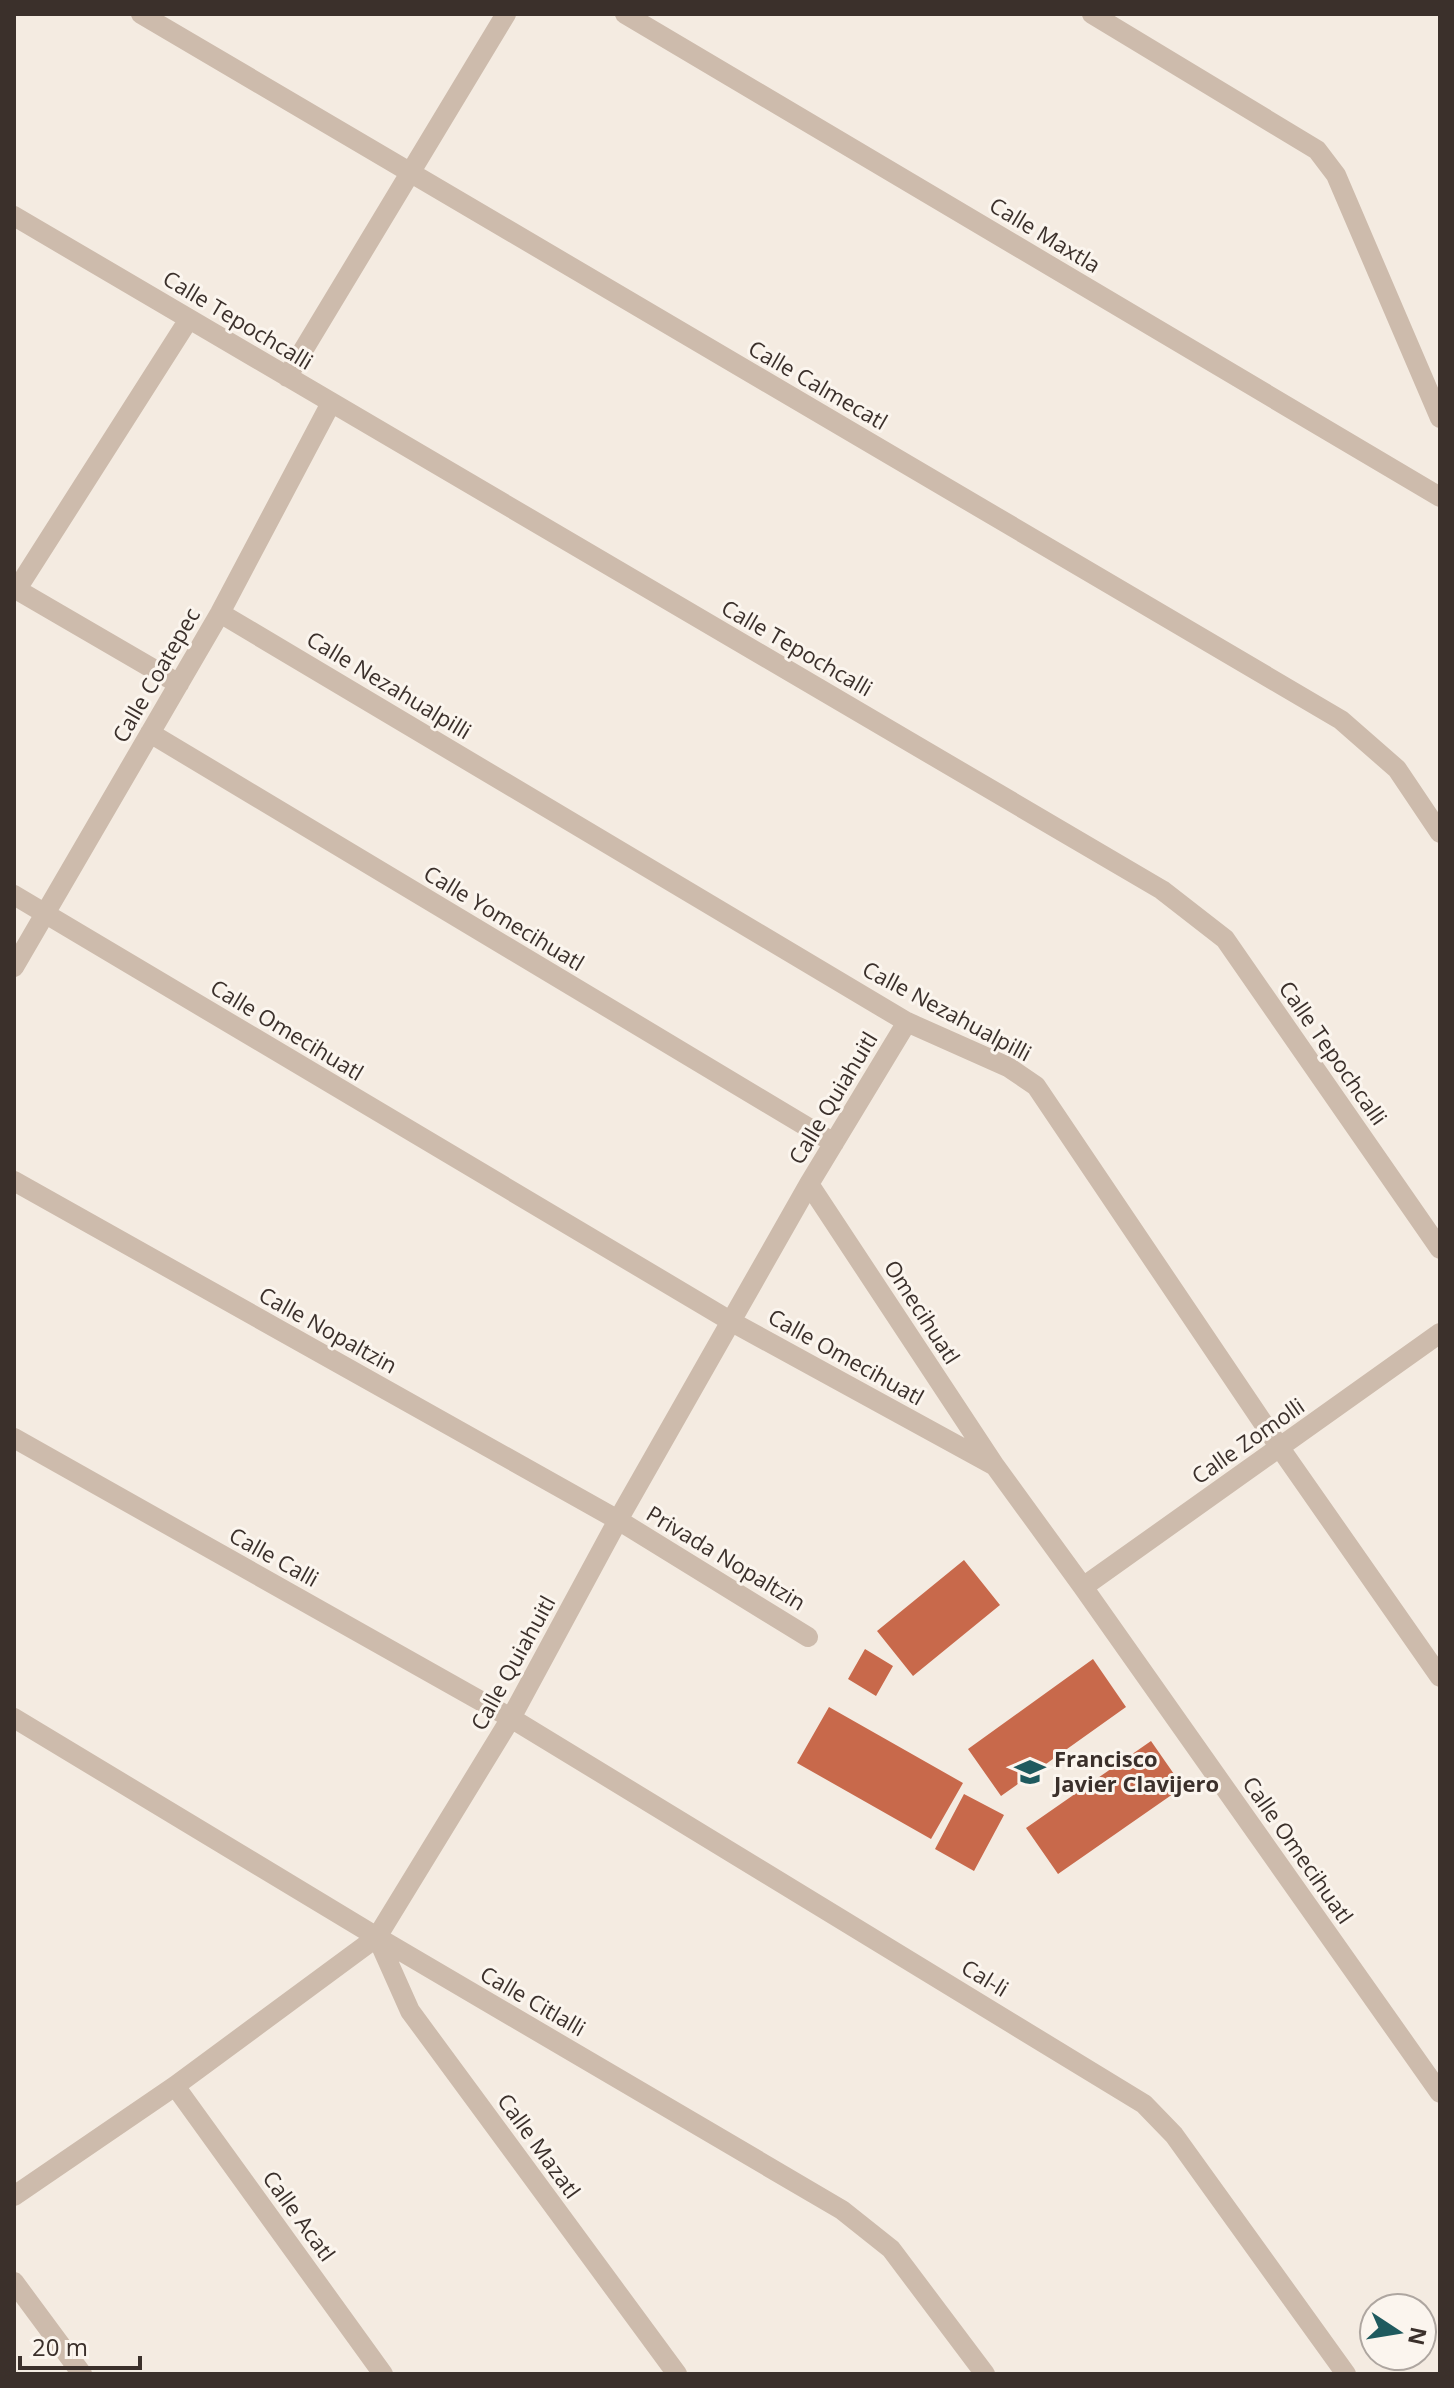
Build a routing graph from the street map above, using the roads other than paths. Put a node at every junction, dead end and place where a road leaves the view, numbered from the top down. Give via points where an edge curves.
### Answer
1 (141, 14) edge
2 (506, 14) edge
3 (625, 14) edge
4 (1092, 14) edge
5 (410, 173) junction
6 (14, 216) edge
7 (189, 319) junction
8 (287, 377) junction
9 (331, 403) junction
10 (1440, 418) edge
11 (1440, 497) edge
12 (16, 588) edge
13 (220, 613) junction
14 (179, 684) junction
15 (150, 733) junction
16 (1440, 833) edge
17 (14, 895) edge
18 (44, 914) junction
19 (14, 967) edge
20 (907, 1022) junction
21 (834, 1143) junction
22 (14, 1181) edge
23 (809, 1184) junction
24 (1440, 1249) edge
25 (732, 1322) junction
26 (1440, 1333) edge
27 (14, 1438) edge
28 (1280, 1448) junction
29 (995, 1466) junction
30 (618, 1520) junction
31 (1083, 1587) junction
32 (808, 1637) dead end
33 (1440, 1677) edge
34 (14, 1718) edge
35 (511, 1718) junction
36 (377, 1937) junction
37 (175, 2086) junction
38 (1440, 2093) edge
39 (14, 2196) edge
40 (14, 2282) edge
41 (82, 2374) edge
42 (383, 2374) edge
43 (677, 2374) edge
44 (985, 2374) edge
45 (1346, 2374) edge

1 - 5 street, Calle Calmecatl
2 - 5 street
3 - 11 street, Calle Maxtla
4 - 10 street via 1317,150 1336,175
5 - 8 street
5 - 16 street, Calle Calmecatl via 1341,720 1397,769
6 - 7 street, Calle Tepochcalli
7 - 8 street, Calle Tepochcalli
7 - 12 street
8 - 9 street, Calle Tepochcalli
9 - 13 street, Calle Coatepec
9 - 24 street, Calle Tepochcalli via 1162,890 1225,939
12 - 14 street
13 - 14 street, Calle Coatepec
13 - 20 street, Calle Nezahualpilli
14 - 15 street, Calle Coatepec
15 - 18 street, Calle Coatepec
15 - 21 street, Calle Yomecihuatl
17 - 18 street, Calle Omecihuatl
18 - 19 street, Calle Coatepec
18 - 25 street, Calle Omecihuatl
20 - 21 street, Calle Quiahuitl
20 - 28 street, Calle Nezahualpilli via 1008,1067 1036,1086
21 - 23 street, Calle Quiahuitl
22 - 30 street, Calle Nopaltzin
23 - 25 street, Calle Quiahuitl
23 - 29 street, Omecihuatl
25 - 29 street, Calle Omecihuatl
25 - 30 street, Calle Quiahuitl
26 - 28 street, Calle Zomolli
27 - 35 street, Calle Calli
28 - 31 street, Calle Zomolli
28 - 33 street, Calle Nezahualpilli
29 - 31 street, Calle Omecihuatl
30 - 32 street, Privada Nopaltzin
30 - 35 street, Calle Quiahuitl
31 - 38 street, Calle Omecihuatl
34 - 36 street, Calle Citlalli
35 - 36 street, Calle Quiahuitl
35 - 45 street, Cal-li via 1144,2104 1174,2135
36 - 37 street, Calle Quiahuitl
36 - 43 street, Calle Mazatl via 410,2011
36 - 44 street, Calle Citlalli via 842,2210 891,2249
37 - 39 street, Calle Quiahuitl
37 - 42 street, Calle Acatl
40 - 41 street

